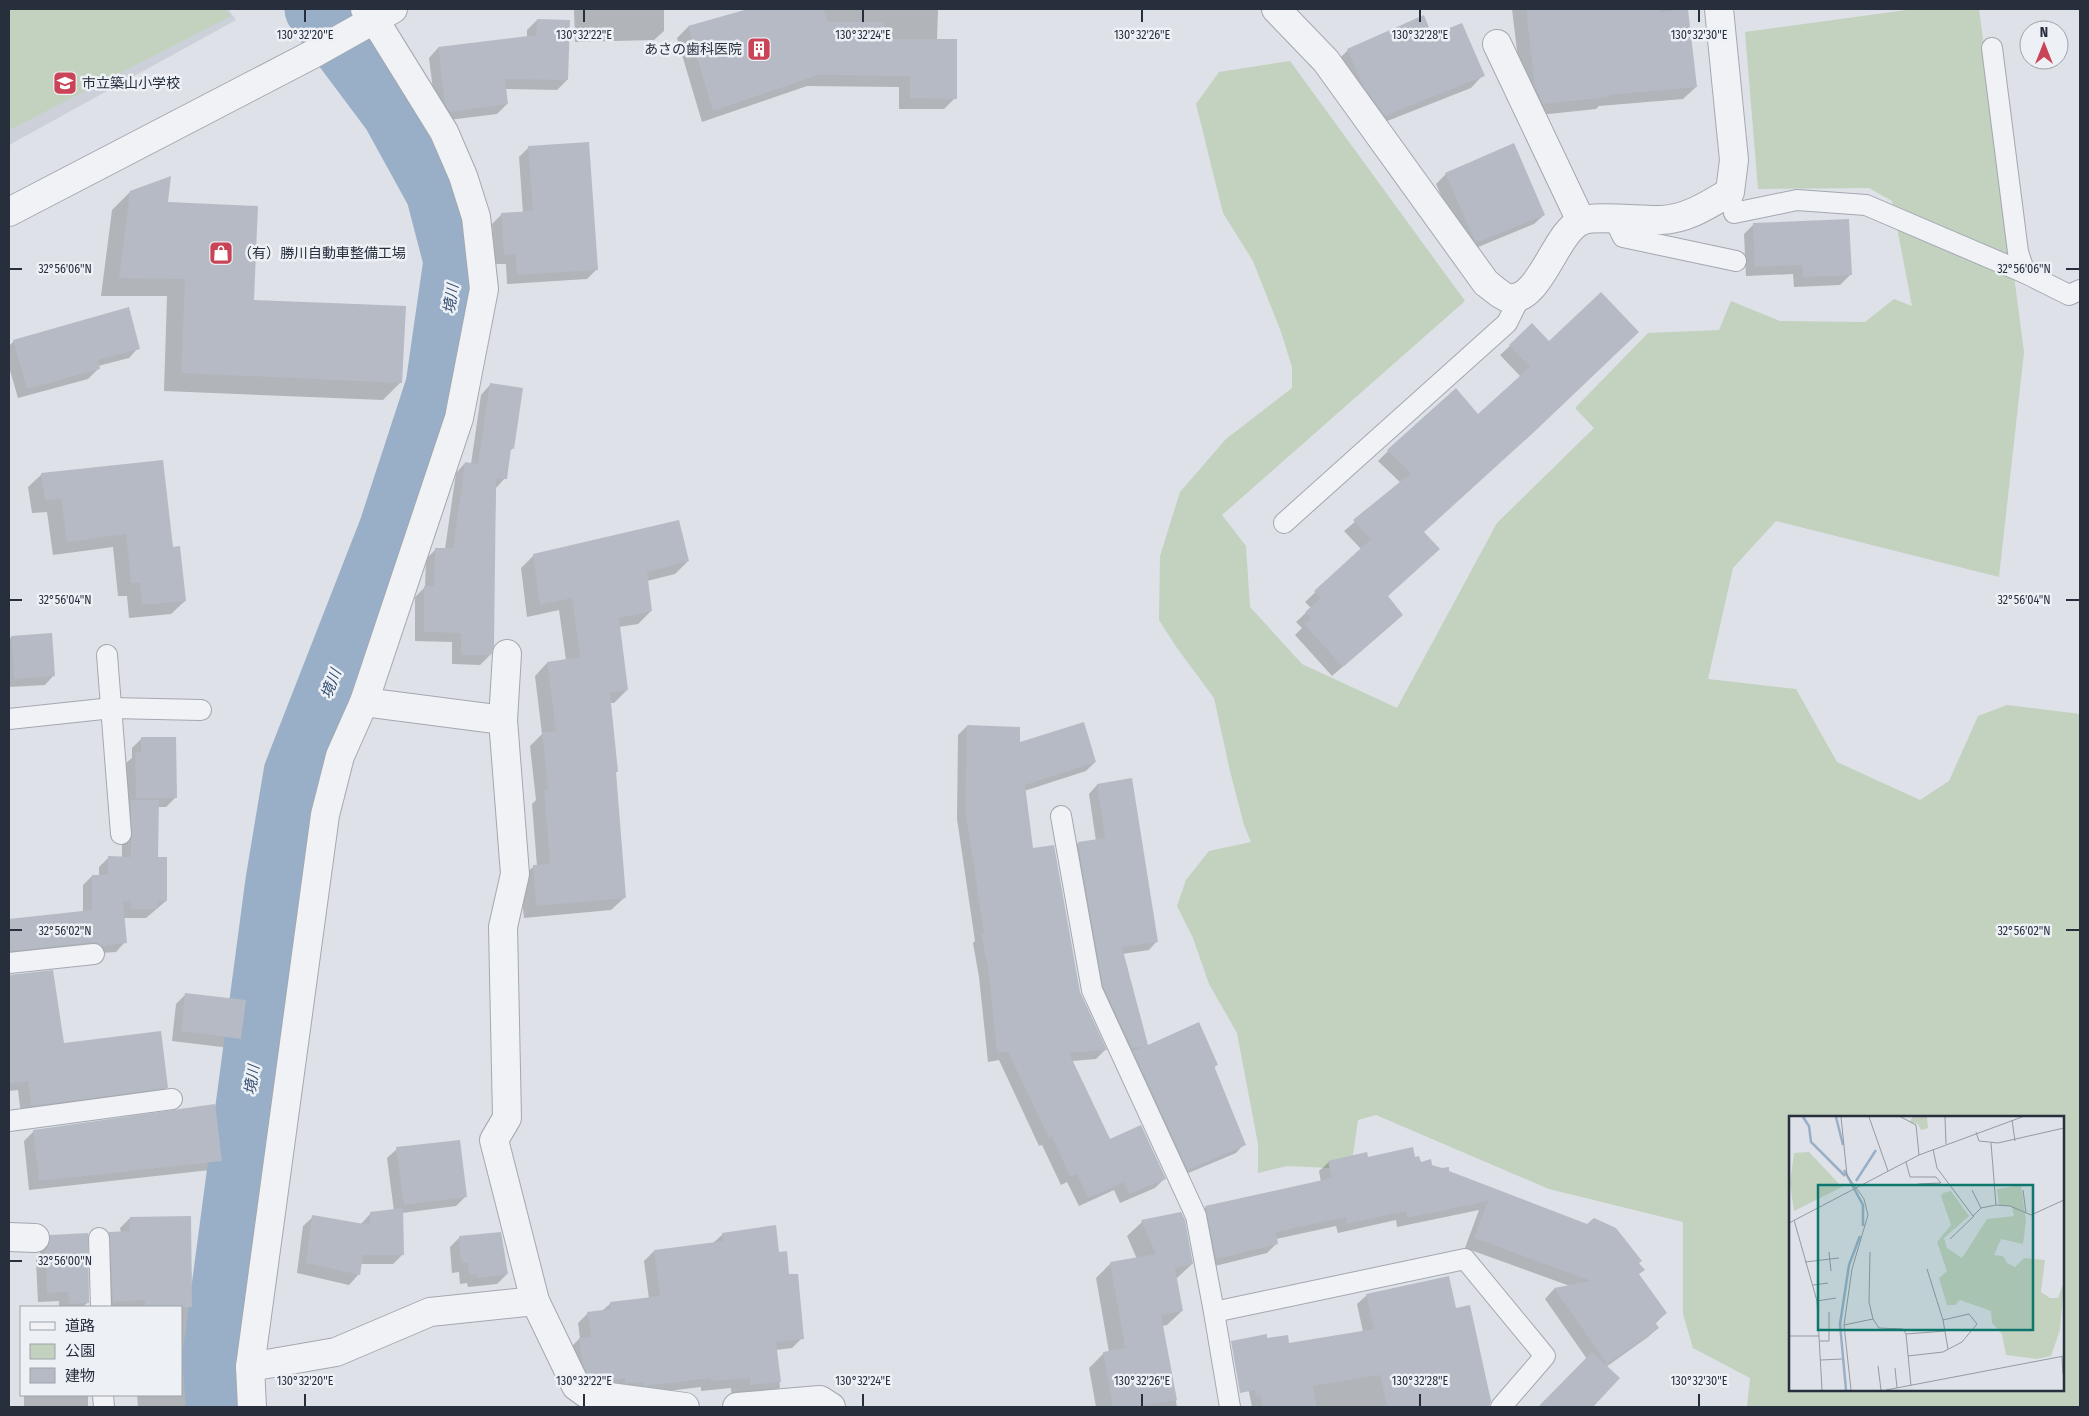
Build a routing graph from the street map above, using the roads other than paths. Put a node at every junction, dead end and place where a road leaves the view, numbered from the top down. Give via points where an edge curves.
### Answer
1 (1276, 9) edge
2 (1719, 9) edge
3 (372, 16) edge
4 (1497, 44) dead end
5 (1992, 48) dead end
6 (1730, 192) junction
7 (9, 212) edge
8 (1614, 219) junction
9 (1582, 221) junction
10 (1736, 261) dead end
11 (2025, 273) junction
12 (2080, 290) edge
13 (1520, 297) junction
14 (1284, 523) dead end
15 (507, 654) dead end
16 (107, 655) dead end
17 (364, 702) junction
18 (112, 708) junction
19 (200, 710) dead end
20 (9, 719) edge
21 (503, 720) junction
22 (1061, 816) dead end
23 (121, 834) dead end
24 (94, 954) dead end
25 (9, 963) edge
26 (172, 1099) dead end
27 (9, 1121) edge
28 (9, 1238) edge
29 (36, 1238) dead end
30 (99, 1238) dead end
31 (535, 1301) junction
32 (101, 1306) edge
33 (1214, 1312) junction
34 (250, 1367) junction
35 (252, 1407) edge
36 (685, 1407) edge
37 (736, 1407) edge
38 (831, 1407) edge
39 (1230, 1407) edge
40 (1501, 1407) edge

1 - 13 street via 1326,62 1486,283 1507,298
2 - 6 street via 1734,160
3 - 7 street via 313,54
3 - 17 street via 444,132 464,176 476,217 484,289 459,418
4 - 9 street
5 - 11 lane via 2018,252
6 - 8 street via 1694,213 1662,220
6 - 11 lane via 1734,213 1797,200 1866,206
8 - 9 street
8 - 10 lane via 1623,237
9 - 13 street via 1565,235 1536,282
11 - 12 lane via 2069,295
13 - 14 lane via 1507,323
15 - 21 street
16 - 18 lane
17 - 21 street
17 - 34 street via 340,756 325,815
18 - 19 lane
18 - 20 lane
18 - 23 lane
21 - 31 street via 515,874 503,927 507,1118 494,1140
22 - 33 lane via 1092,990 1196,1216
24 - 25 lane
26 - 27 lane
28 - 29 street
30 - 32 lane
31 - 34 street via 430,1312 336,1352
31 - 36 street via 576,1386 587,1394
33 - 39 lane
33 - 40 lane via 1465,1259 1545,1356
34 - 35 street
37 - 38 street via 820,1400

